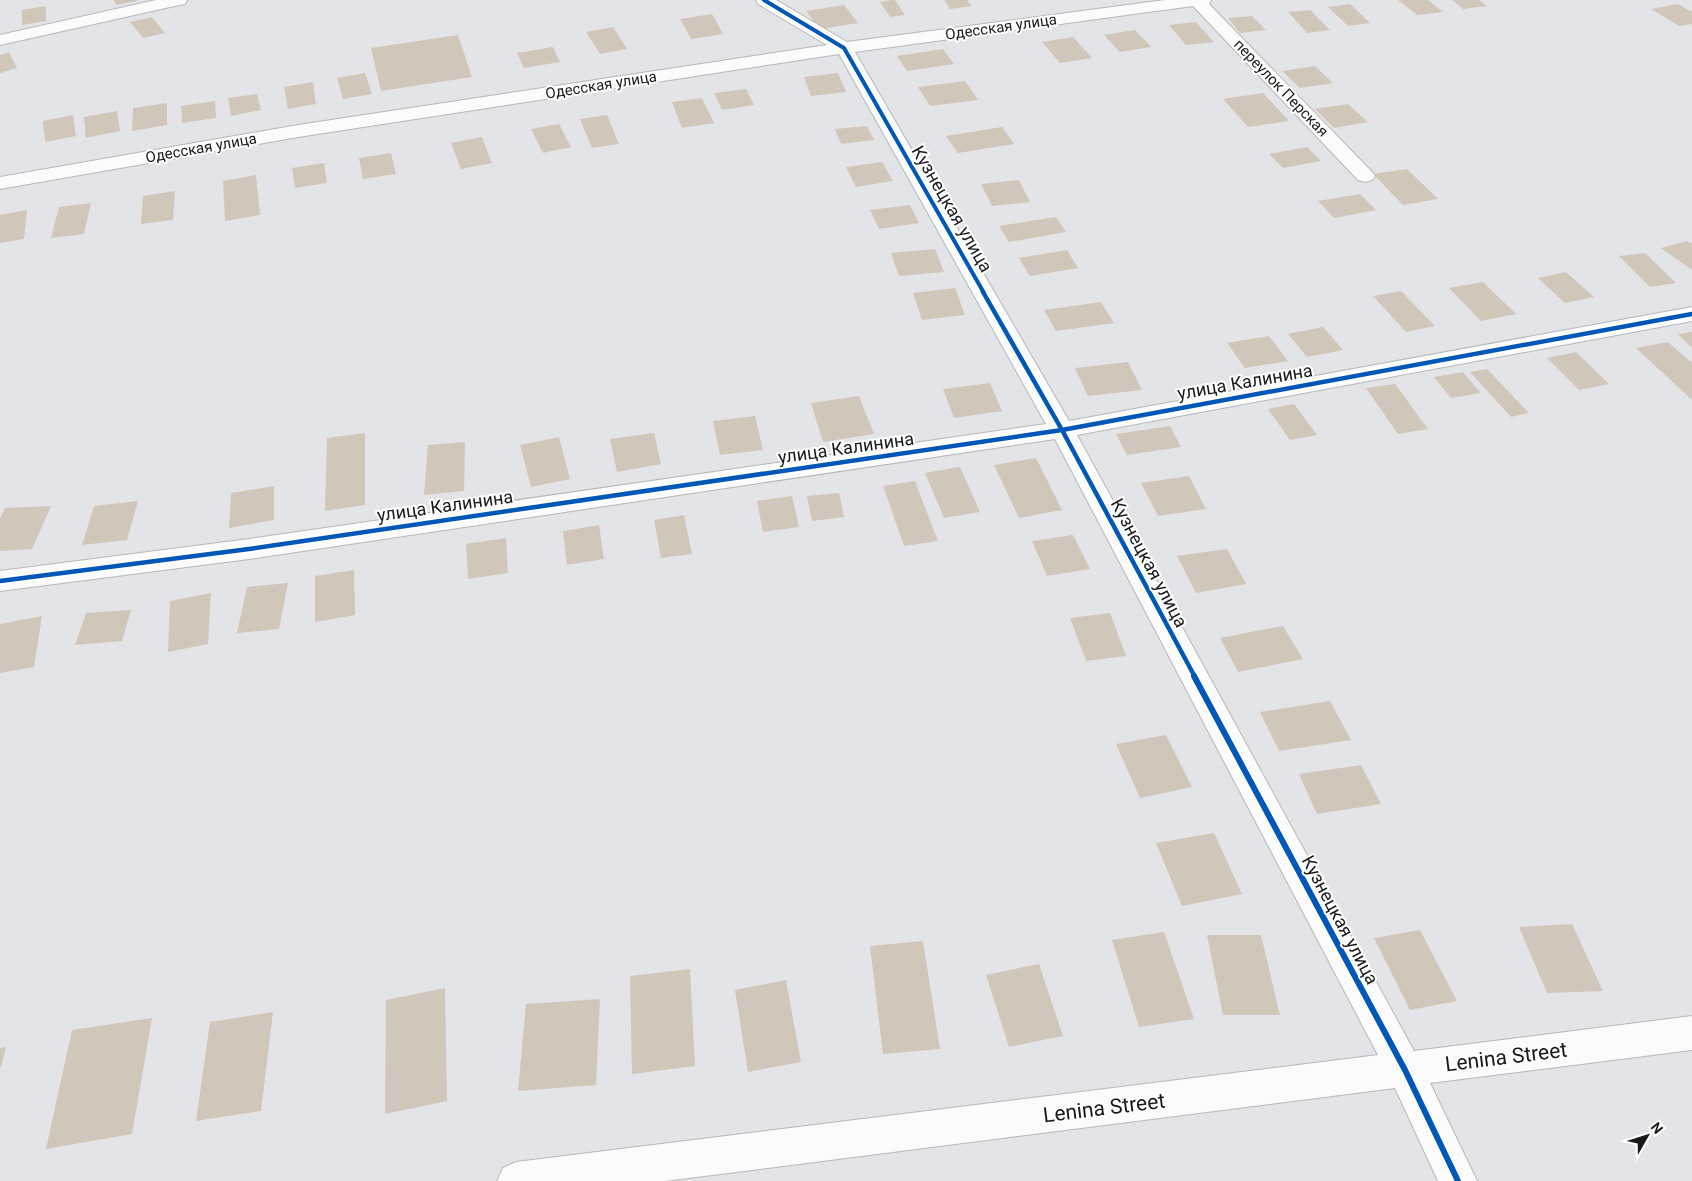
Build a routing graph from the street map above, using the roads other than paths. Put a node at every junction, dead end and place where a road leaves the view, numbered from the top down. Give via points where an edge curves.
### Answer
1 (179, 0) edge
2 (764, 0) edge
3 (1200, 0) edge
4 (0, 40) edge
5 (844, 48) junction
6 (1364, 176) dead end
7 (0, 184) edge
8 (1692, 314) edge
9 (1062, 430) junction
10 (0, 580) edge
11 (1692, 1033) edge
12 (1405, 1070) junction
13 (516, 1181) edge
14 (1458, 1181) edge

1 - 4 street
2 - 5 street, Кузнецкая улица
3 - 5 street, Одесская улица
3 - 6 street, переулок Перская
5 - 7 street, Одесская улица via 298,130
5 - 9 street, Кузнецкая улица
8 - 9 street, улица Калинина
9 - 10 street, улица Калинина via 249,549
9 - 12 street, Кузнецкая улица
11 - 12 street, Lenina Street
12 - 13 street, Lenina Street
12 - 14 street, Кузнецкая улица

